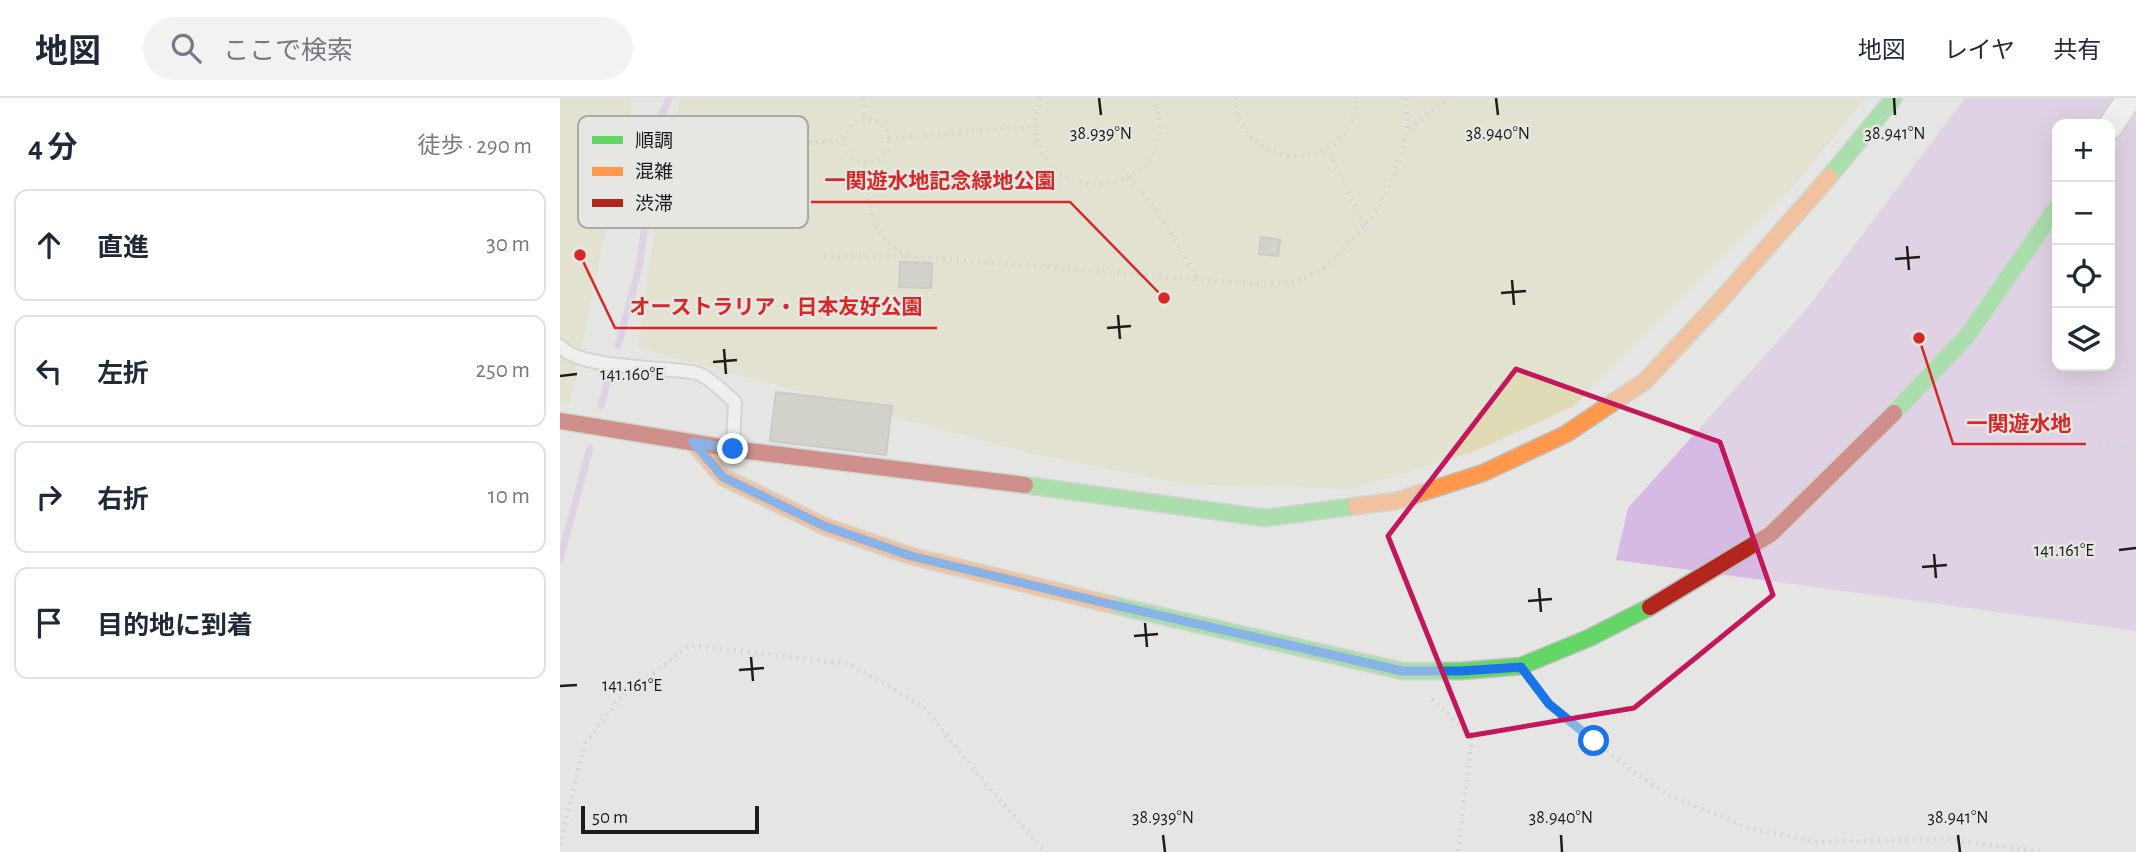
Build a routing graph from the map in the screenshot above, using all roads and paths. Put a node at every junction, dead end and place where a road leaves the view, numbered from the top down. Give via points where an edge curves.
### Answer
1 (863, 98) edge
2 (1041, 98) edge
3 (1154, 98) edge
4 (1235, 98) edge
5 (1356, 98) edge
6 (1406, 98) edge
7 (1449, 98) edge
8 (1894, 98) edge
9 (2129, 98) edge
10 (864, 119) junction
11 (2115, 119) edge
12 (1035, 126) junction
13 (1407, 132) junction
14 (889, 139) junction
15 (844, 140) junction
16 (808, 143) edge
17 (1327, 148) junction
18 (865, 164) junction
19 (1129, 177) junction
20 (2052, 214) edge
21 (1365, 226) junction
22 (907, 256) junction
23 (824, 257) dead end
24 (1197, 278) junction
25 (560, 346) edge
26 (1936, 413) dead end
27 (560, 421) edge
28 (693, 442) junction
29 (733, 449) junction
30 (2136, 449) edge
31 (1521, 667) junction
32 (1431, 698) dead end
33 (560, 845) edge
34 (1045, 852) edge
35 (1458, 852) edge
36 (2044, 852) edge

1 - 10 path
2 - 12 path
3 - 19 path via 1160,121 1157,143 1146,163
4 - 17 path via 1239,119 1264,148 1282,156 1301,157
5 - 17 path via 1348,127
6 - 13 path
7 - 13 path
8 - 29 street via 1645,381 1566,434 1483,473 1396,501 1265,518
9 - 11 street
10 - 14 path via 878,122
10 - 15 path via 849,128
12 - 14 path
12 - 19 path via 1047,160 1076,182 1094,186
13 - 21 path via 1394,177
14 - 18 path via 883,157
15 - 16 path
15 - 18 path via 850,156
17 - 21 path
18 - 22 path via 877,229
19 - 24 path via 1164,222
20 - 31 street via 1967,336 1867,442 1771,534 1670,597 1589,639
21 - 24 path via 1326,267 1295,283
22 - 23 path
22 - 24 path
25 - 29 lane via 566,353 613,365 699,374 735,402
26 - 30 path
27 - 28 street
28 - 29 street
28 - 31 street via 723,477 824,526 911,556 1402,671
31 - 36 path via 1549,704 1633,772 1670,796 1752,829 1819,842 1947,839
32 - 35 path via 1472,737
33 - 34 path via 585,743 619,699 690,645 850,664 861,670 924,707

